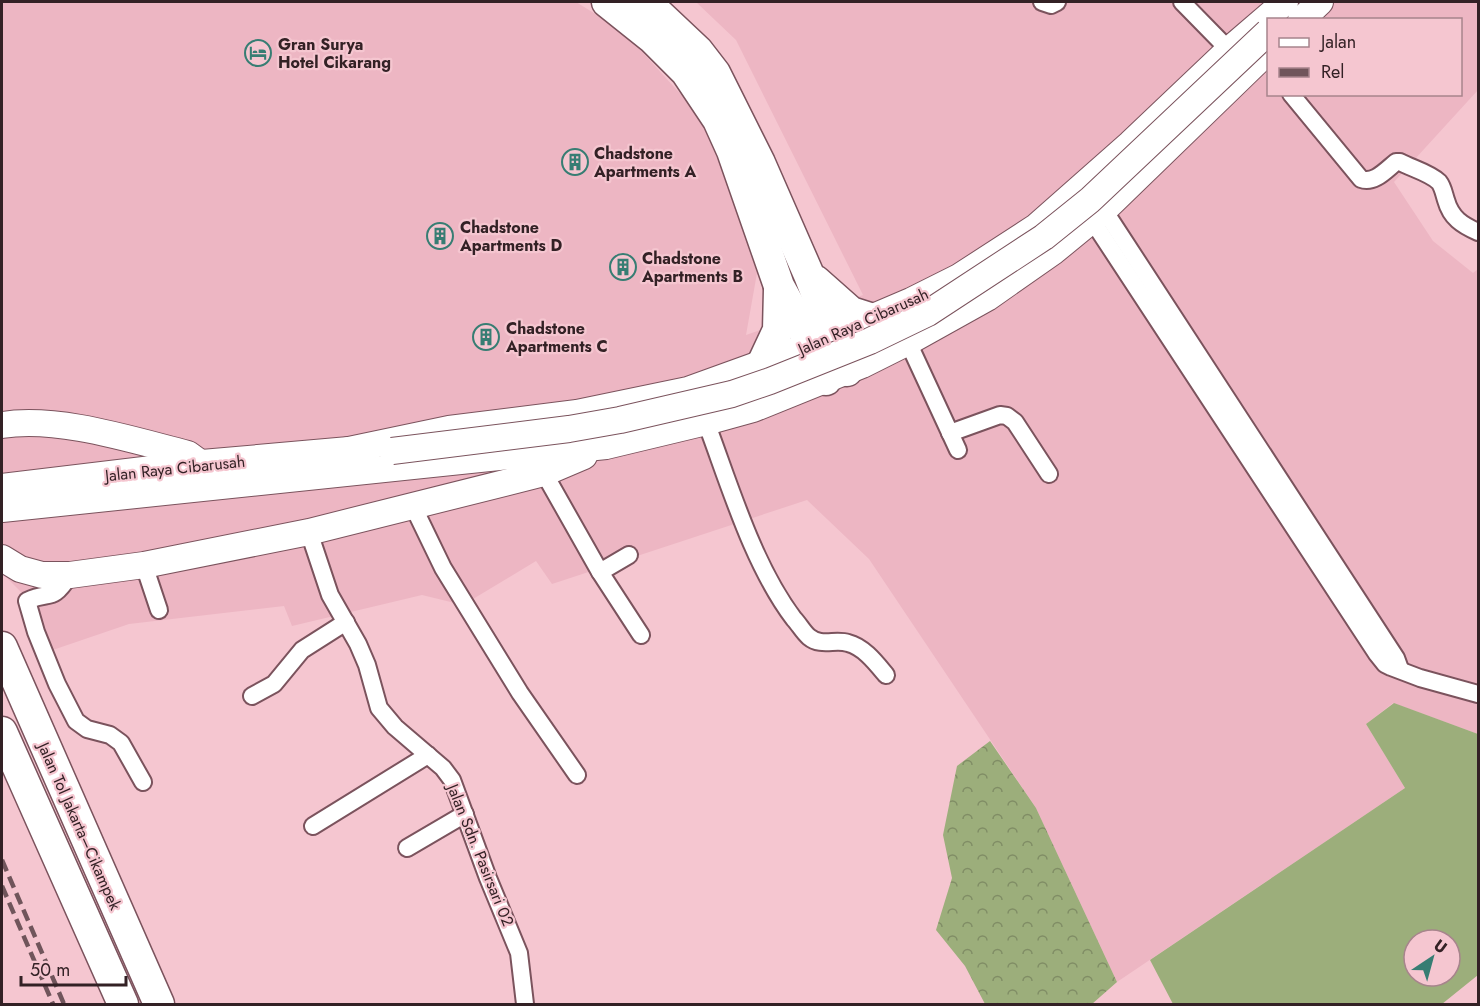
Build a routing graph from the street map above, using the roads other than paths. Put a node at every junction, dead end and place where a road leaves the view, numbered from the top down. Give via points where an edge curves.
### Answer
1 (607, 2) edge
2 (646, 2) edge
3 (1042, 2) edge
4 (1057, 2) edge
5 (1182, 2) edge
6 (1309, 2) edge
7 (1320, 2) edge
8 (1286, 16) edge
9 (1267, 27) edge
10 (1267, 34) edge
11 (1229, 50) junction
12 (1267, 54) edge
13 (1293, 96) edge
14 (1098, 215) junction
15 (1479, 232) edge
16 (809, 275) junction
17 (779, 286) junction
18 (873, 319) junction
19 (829, 336) junction
20 (908, 342) junction
21 (773, 359) junction
22 (845, 372) junction
23 (795, 393) junction
24 (706, 422) junction
25 (2, 426) edge
26 (950, 433) junction
27 (606, 446) junction
28 (958, 450) dead end
29 (394, 454) junction
30 (348, 461) junction
31 (202, 463) junction
32 (544, 473) junction
33 (1049, 474) dead end
34 (5, 501) edge
35 (413, 506) junction
36 (309, 532) junction
37 (629, 555) dead end
38 (2, 558) edge
39 (144, 565) junction
40 (600, 573) junction
41 (70, 575) junction
42 (159, 610) dead end
43 (346, 622) junction
44 (641, 635) dead end
45 (2, 647) edge
46 (886, 675) dead end
47 (2, 687) edge
48 (1479, 694) edge
49 (252, 696) dead end
50 (2, 732) edge
51 (428, 755) junction
52 (2, 762) edge
53 (577, 775) dead end
54 (143, 782) dead end
55 (465, 814) junction
56 (313, 826) dead end
57 (407, 848) dead end
58 (109, 1005) edge
59 (123, 1005) edge
60 (140, 1005) edge
61 (159, 1005) edge
62 (525, 1005) edge

1 - 17 highway via 686,72 718,120
2 - 16 highway via 698,51 715,73
3 - 4 street
5 - 11 street
6 - 8 main road, Jalan Raya Cibarusah
7 - 8 main road, Jalan Raya Cibarusah
9 - 11 main road, Jalan Raya Cibarusah
10 - 29 main road, Jalan Raya Cibarusah, bridge via 1090,201 1044,237 928,314 860,345 732,394 590,426
11 - 18 main road, Jalan Raya Cibarusah via 1036,227 959,277
12 - 14 main road, Jalan Raya Cibarusah
12 - 29 main road, Jalan Raya Cibarusah via 1065,233 951,309 900,336 776,389 650,425
13 - 15 street via 1361,179 1372,180 1400,162 1437,180 1454,217
14 - 20 main road, Jalan Raya Cibarusah via 987,298
14 - 48 street via 1400,669
16 - 18 highway via 851,312
16 - 19 highway
17 - 19 highway
17 - 21 highway
18 - 19 main road, Jalan Raya Cibarusah
19 - 21 main road, Jalan Raya Cibarusah
19 - 22 highway
20 - 22 main road, Jalan Raya Cibarusah
20 - 26 street
21 - 23 main road via 793,361 799,370 800,382
21 - 30 main road, Jalan Raya Cibarusah via 676,392 577,413 419,434
22 - 23 main road, Jalan Raya Cibarusah
23 - 24 main road, Jalan Raya Cibarusah
24 - 27 main road, Jalan Raya Cibarusah
24 - 46 street via 743,520 780,600 808,636 823,643 853,645
25 - 31 main road via 21,422 102,433 188,454
26 - 28 street
26 - 33 street via 1007,416 1016,422
27 - 30 main road, Jalan Raya Cibarusah
27 - 32 main road
29 - 30 main road, Jalan Raya Cibarusah
30 - 31 main road, Jalan Raya Cibarusah
30 - 34 main road, Jalan Raya Cibarusah
31 - 34 main road, Jalan Raya Cibarusah
32 - 35 main road
32 - 40 street
35 - 36 main road
35 - 53 street via 443,568 520,693
36 - 39 main road
36 - 43 street, Jalan Sdn. Pasirsari 02 via 330,595
37 - 40 street
38 - 41 main road via 20,569 42,575
39 - 41 main road
39 - 42 street
40 - 44 street
41 - 54 street via 52,596 27,601 36,632 76,721 121,743
43 - 49 street via 302,650 274,684
43 - 51 street, Jalan Sdn. Pasirsari 02 via 367,665 379,708 395,728
45 - 61 highway, Jalan Tol Jakarta–Cikampek
47 - 60 highway
50 - 59 highway
51 - 55 street, Jalan Sdn. Pasirsari 02 via 452,780
51 - 56 street
52 - 58 highway
55 - 57 street
55 - 62 street, Jalan Sdn. Pasirsari 02 via 519,953

